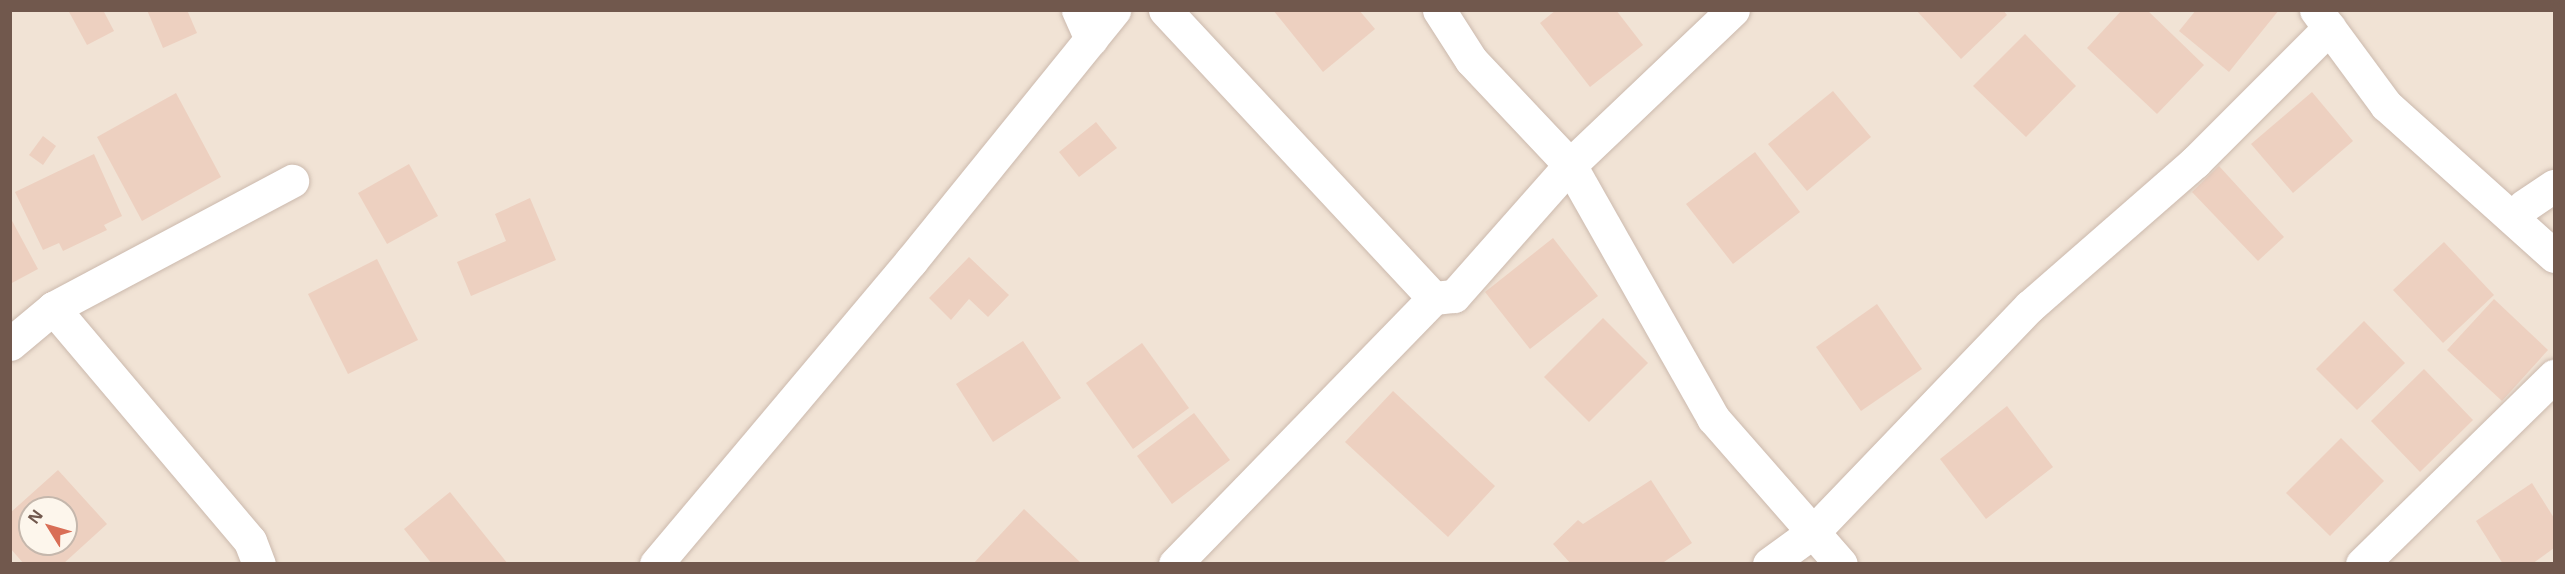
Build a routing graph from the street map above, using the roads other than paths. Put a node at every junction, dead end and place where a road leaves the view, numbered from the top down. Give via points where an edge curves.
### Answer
1 (1114, 10) edge
2 (1165, 10) edge
3 (1439, 10) edge
4 (1733, 10) edge
5 (2323, 19) edge
6 (1084, 25) edge
7 (1570, 165) junction
8 (292, 181) dead end
9 (2554, 186) edge
10 (2524, 206) dead end
11 (2552, 250) edge
12 (1434, 298) junction
13 (53, 308) junction
14 (10, 344) edge
15 (2554, 376) edge
16 (1813, 532) junction
17 (259, 564) edge
18 (656, 564) edge
19 (1175, 564) edge
20 (1769, 564) edge
21 (1841, 564) edge
22 (2362, 564) edge

1 - 6 street
2 - 12 street
3 - 7 street via 1472,60
4 - 7 street
5 - 11 street via 2386,105
5 - 16 street via 2195,162 2030,306
6 - 18 street via 911,261
7 - 12 street via 1454,296
7 - 16 street via 1713,418
8 - 13 street
9 - 10 street
12 - 19 street
13 - 14 street
13 - 17 street via 250,541
15 - 22 street
16 - 20 street
16 - 21 street

